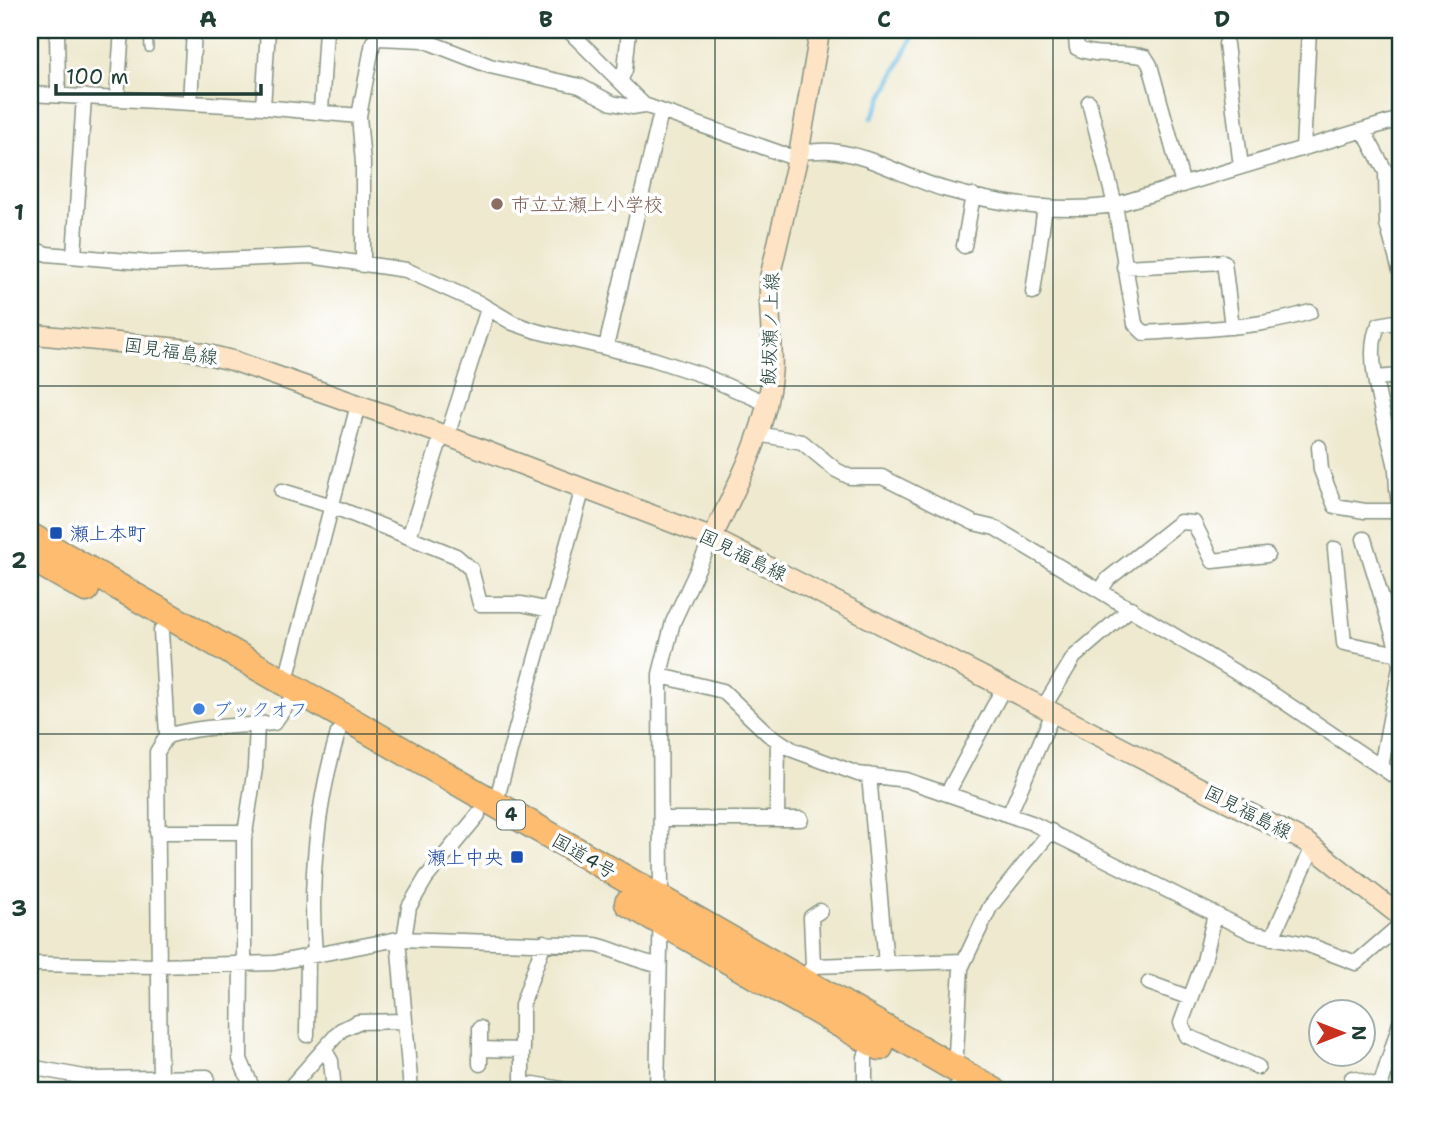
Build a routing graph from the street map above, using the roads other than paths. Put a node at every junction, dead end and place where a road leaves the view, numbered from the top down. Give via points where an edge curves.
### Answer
1 (57, 30) edge
2 (122, 30) edge
3 (148, 30) edge
4 (194, 30) edge
5 (268, 30) edge
6 (326, 30) edge
7 (568, 30) edge
8 (629, 30) edge
9 (820, 30) edge
10 (1075, 30) edge
11 (1309, 30) edge
12 (374, 36) edge
13 (1226, 44) dead end
14 (149, 48) dead end
15 (620, 81) junction
16 (30, 94) edge
17 (58, 95) junction
18 (84, 96) junction
19 (117, 98) junction
20 (190, 102) junction
21 (1089, 102) dead end
22 (644, 106) junction
23 (263, 107) junction
24 (321, 111) junction
25 (661, 112) junction
26 (359, 116) junction
27 (1400, 119) edge
28 (1363, 130) junction
29 (1303, 149) junction
30 (798, 155) junction
31 (1241, 167) junction
32 (1183, 185) junction
33 (973, 195) junction
34 (1115, 205) junction
35 (1045, 207) junction
36 (964, 246) dead end
37 (30, 248) edge
38 (74, 256) junction
39 (363, 265) junction
40 (1124, 267) junction
41 (1400, 271) edge
42 (1033, 292) dead end
43 (488, 309) junction
44 (1310, 312) dead end
45 (1400, 321) edge
46 (1232, 327) junction
47 (30, 334) edge
48 (606, 347) junction
49 (1400, 376) edge
50 (1375, 378) junction
51 (766, 403) junction
52 (358, 405) junction
53 (758, 434) junction
54 (445, 435) junction
55 (1319, 447) dead end
56 (583, 488) junction
57 (282, 491) dead end
58 (332, 506) junction
59 (1400, 509) edge
60 (30, 536) edge
61 (409, 537) junction
62 (712, 538) junction
63 (1364, 539) dead end
64 (1335, 549) dead end
65 (1267, 555) dead end
66 (30, 557) edge
67 (1101, 590) junction
68 (1131, 608) junction
69 (549, 610) junction
70 (160, 631) junction
71 (1399, 654) edge
72 (661, 676) junction
73 (1004, 687) junction
74 (287, 694) junction
75 (1048, 710) junction
76 (257, 724) junction
77 (338, 733) junction
78 (167, 736) junction
79 (778, 740) junction
80 (1381, 767) junction
81 (869, 775) junction
82 (1400, 780) edge
83 (947, 794) junction
84 (487, 810) junction
85 (1009, 815) junction
86 (661, 819) junction
87 (777, 819) junction
88 (801, 819) dead end
89 (1051, 831) junction
90 (157, 832) junction
91 (246, 832) junction
92 (1313, 847) junction
93 (661, 911) junction
94 (820, 911) dead end
95 (1215, 914) junction
96 (1400, 916) edge
97 (1400, 925) edge
98 (1272, 938) junction
99 (401, 939) junction
100 (544, 942) junction
101 (311, 954) junction
102 (964, 961) junction
103 (242, 963) junction
104 (30, 964) edge
105 (886, 964) junction
106 (659, 965) junction
107 (157, 966) junction
108 (808, 974) junction
109 (1149, 983) dead end
110 (1190, 998) junction
111 (405, 1021) junction
112 (1400, 1023) edge
113 (480, 1028) dead end
114 (307, 1035) dead end
115 (871, 1042) junction
116 (324, 1049) junction
117 (523, 1050) junction
118 (30, 1067) edge
119 (1258, 1067) dead end
120 (207, 1077) dead end
121 (1352, 1078) dead end
122 (160, 1085) edge
123 (251, 1085) dead end
124 (955, 1086) edge
125 (515, 1089) edge
126 (287, 1091) edge
127 (334, 1091) edge
128 (411, 1091) edge
129 (572, 1091) edge
130 (657, 1091) edge
131 (866, 1091) edge
132 (994, 1091) edge

1 - 17 street
2 - 19 street
3 - 14 lane
4 - 20 street
5 - 23 street
6 - 24 street
7 - 15 street
8 - 15 street
9 - 30 main road, 飯坂瀬ノ上線
10 - 32 street via 1077,48 1086,53 1145,57
11 - 29 street
12 - 22 street via 423,40 490,66 580,86 612,103
12 - 26 street
13 - 31 street
15 - 22 street
16 - 17 street
17 - 18 street
18 - 19 street
18 - 38 street
19 - 20 street
20 - 23 street
21 - 34 street
22 - 25 street
23 - 24 street
24 - 26 street
25 - 30 street
25 - 48 street
26 - 39 street
27 - 28 street
28 - 29 street
28 - 41 street via 1385,172 1387,224
29 - 31 street
30 - 33 street via 831,151
30 - 51 main road, 飯坂瀬ノ上線 via 770,276 773,353
31 - 32 street
32 - 34 street
33 - 35 street
33 - 36 street
34 - 35 street
34 - 40 street
35 - 42 street
37 - 38 street
38 - 39 street via 178,263 310,256
39 - 43 street via 406,270
40 - 46 street via 1135,324 1144,333
40 - 46 street via 1224,262
43 - 48 street via 536,331
43 - 54 street
44 - 46 street
45 - 50 street via 1379,325 1375,332
47 - 52 main road, 国見福島線 via 210,355
48 - 51 street via 702,375
49 - 50 street
50 - 59 street via 1396,467
51 - 53 main road, 飯坂瀬ノ上線
52 - 54 main road, 国見福島線
52 - 58 street
53 - 62 main road, 飯坂瀬ノ上線
53 - 67 street via 802,442 850,477 882,477 974,523 995,528
54 - 56 main road, 国見福島線
54 - 61 street
55 - 59 street via 1321,470 1335,506 1365,511
56 - 62 main road, 国見福島線
56 - 69 street
57 - 58 street
58 - 61 street
58 - 74 street
60 - 74 highway, 国道4号 / 4
61 - 69 street via 456,556 471,569 480,604 522,604
62 - 72 street via 673,622
62 - 73 main road, 国見福島線
63 - 71 street
64 - 71 street via 1344,643
65 - 67 street via 1213,561 1194,523 1180,522 1108,579
66 - 70 highway, 国道4号 / 4
67 - 68 street
68 - 75 street via 1073,657
68 - 80 street
69 - 84 street
70 - 74 highway, 国道4号 / 4
70 - 78 street
71 - 80 street
72 - 79 street via 723,691
72 - 86 street
73 - 75 main road, 国見福島線
73 - 83 street
74 - 76 street via 274,723
74 - 77 highway, 国道4号 / 4
74 - 84 highway, 国道4号 / 4
75 - 85 street
75 - 92 main road, 国見福島線
76 - 78 street via 204,726
76 - 91 street
77 - 84 highway, 国道4号 / 4
77 - 101 street via 319,827
78 - 90 street via 157,751
79 - 81 street via 793,750
79 - 87 street
80 - 82 street
81 - 83 street via 906,780
81 - 105 street
83 - 85 street
84 - 93 highway, 国道4号 / 4
84 - 99 street via 426,878 410,906
85 - 89 street
86 - 87 street
86 - 93 street
87 - 88 street
89 - 95 street
89 - 102 street via 990,908
90 - 91 street
90 - 107 street
91 - 103 street
92 - 96 main road, 国見福島線
92 - 98 street
93 - 106 street
93 - 108 highway, 国道4号 / 4
93 - 115 highway, 国道4号 / 4
94 - 108 street via 811,917
95 - 98 street
95 - 110 street via 1205,961
97 - 98 street via 1356,963 1306,944
99 - 100 street
99 - 101 street
99 - 111 street
100 - 106 street via 596,945 637,962
100 - 117 street via 522,1004
101 - 103 street via 274,963
101 - 114 street
102 - 105 street
102 - 124 street
103 - 107 street
103 - 123 street via 240,1059
104 - 107 street
105 - 108 street
106 - 130 street
107 - 122 street
108 - 124 highway, 国道4号 / 4
109 - 110 street
110 - 119 street via 1181,1023 1187,1036
111 - 116 street via 358,1022 341,1030
111 - 128 street
112 - 121 street via 1380,1087
113 - 117 street via 480,1057
115 - 124 highway, 国道4号 / 4
115 - 131 street via 865,1057
116 - 126 street
116 - 127 street via 331,1061
117 - 125 street
118 - 122 street
120 - 122 street
124 - 132 highway, 国道4号 / 4
125 - 129 street via 546,1084

